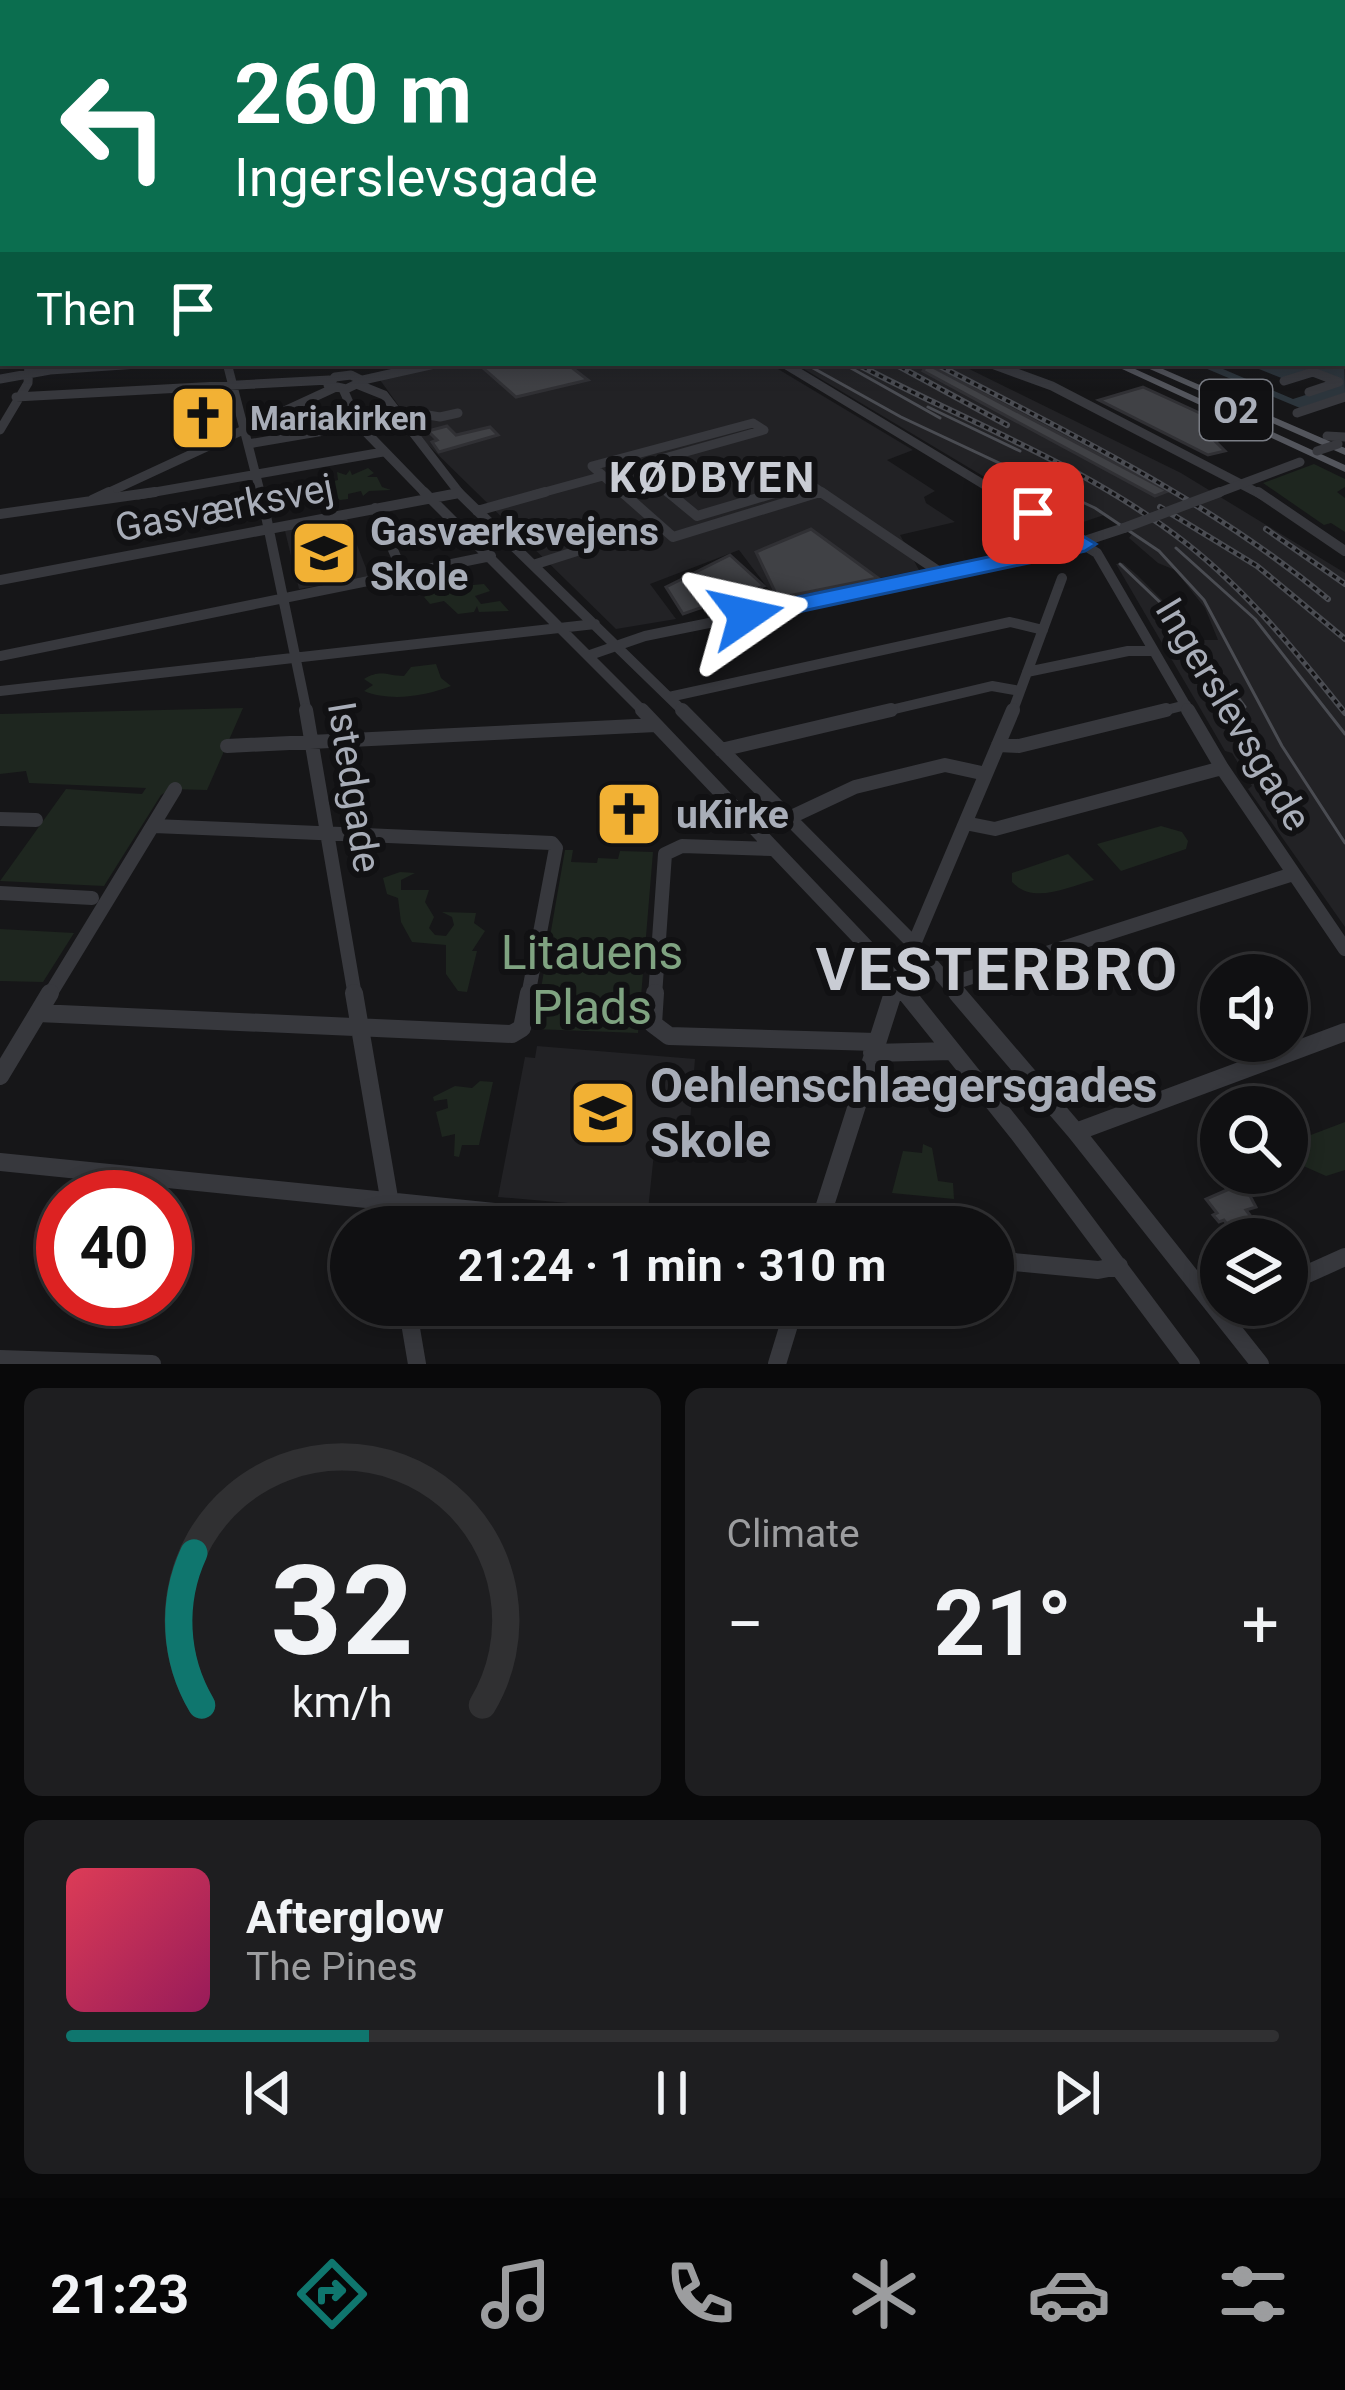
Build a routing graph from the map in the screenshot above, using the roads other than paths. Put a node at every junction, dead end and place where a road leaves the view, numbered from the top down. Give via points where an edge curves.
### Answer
1 (15, 366) edge
2 (82, 366) edge
3 (228, 366) edge
4 (329, 366) edge
5 (363, 366) dead end
6 (412, 366) edge
7 (788, 366) edge
8 (997, 366) edge
9 (1121, 366) edge
10 (1135, 366) edge
11 (1148, 366) edge
12 (1164, 366) edge
13 (34, 368) edge
14 (15, 377) junction
15 (0, 379) edge
16 (359, 380) junction
17 (1284, 381) dead end
18 (336, 383) junction
19 (233, 384) junction
20 (16, 397) junction
21 (1345, 397) edge
22 (1330, 401) junction
23 (416, 413) dead end
24 (458, 413) dead end
25 (1297, 413) dead end
26 (0, 416) edge
27 (359, 425) junction
28 (244, 429) junction
29 (0, 430) edge
30 (248, 444) junction
31 (1342, 445) edge
32 (383, 452) junction
33 (1319, 454) junction
34 (1345, 469) edge
35 (256, 476) junction
36 (603, 476) junction
37 (820, 492) junction
38 (459, 494) junction
39 (429, 498) junction
40 (86, 504) junction
41 (375, 508) junction
42 (477, 511) junction
43 (0, 514) edge
44 (659, 525) junction
45 (270, 528) junction
46 (1079, 543) junction
47 (1345, 551) edge
48 (491, 556) junction
49 (533, 565) junction
50 (403, 573) junction
51 (944, 575) junction
52 (1063, 578) dead end
53 (0, 580) edge
54 (286, 598) junction
55 (595, 624) junction
56 (560, 628) junction
57 (1043, 630) junction
58 (616, 643) junction
59 (1154, 651) junction
60 (590, 655) junction
61 (0, 656) edge
62 (297, 657) junction
63 (1028, 672) junction
64 (0, 691) edge
65 (1020, 691) junction
66 (669, 697) junction
67 (1186, 705) junction
68 (656, 725) junction
69 (310, 745) junction
70 (998, 745) junction
71 (227, 746) dead end
72 (722, 750) junction
73 (1222, 768) junction
74 (986, 774) junction
75 (175, 789) dead end
76 (789, 818) junction
77 (0, 819) edge
78 (36, 820) dead end
79 (965, 823) junction
80 (154, 826) junction
81 (326, 835) junction
82 (772, 849) junction
83 (1293, 874) junction
84 (0, 892) edge
85 (92, 898) dead end
86 (914, 944) junction
87 (1345, 949) edge
88 (896, 982) junction
89 (950, 984) junction
90 (38, 1013) junction
91 (359, 1026) junction
92 (1345, 1032) edge
93 (874, 1047) junction
94 (952, 1051) junction
95 (0, 1076) edge
96 (1076, 1132) junction
97 (0, 1162) edge
98 (389, 1203) junction
99 (390, 1206) edge
100 (421, 1206) edge
101 (825, 1206) edge
102 (1345, 1257) edge
103 (1014, 1262) edge
104 (1120, 1266) junction
105 (1308, 1274) edge
106 (1200, 1275) edge
107 (411, 1326) edge
108 (789, 1326) edge
109 (1239, 1326) edge
110 (0, 1359) edge
111 (152, 1364) edge
112 (417, 1364) edge
113 (777, 1364) edge
114 (1190, 1364) edge
115 (1260, 1364) edge

1 - 14 street
2 - 13 street
3 - 19 street, Istedgade
4 - 18 street
5 - 16 street
6 - 16 street
7 - 46 street, Ingerslevsgade
8 - 47 street via 1058,388 1252,488
9 - 33 main road
10 - 31 main road, O2
11 - 31 main road, O2
12 - 31 main road
13 - 14 street
13 - 20 street
14 - 15 street
14 - 26 street
16 - 18 street
16 - 38 street via 384,395
17 - 22 street via 1313,372 1339,382 1311,393
18 - 19 street
18 - 27 street
18 - 28 street
19 - 20 street
19 - 28 street, Istedgade
20 - 29 street
21 - 22 street
22 - 25 street
23 - 24 street
27 - 30 street
27 - 32 street
28 - 30 street, Istedgade
28 - 40 street
30 - 35 street, Istedgade
31 - 33 street, bridge
32 - 35 street
32 - 39 street
33 - 34 main road
33 - 46 street, bridge
35 - 40 street
35 - 45 street, Istedgade
36 - 37 street via 592,466 752,423 764,430 636,466 697,516 808,483
36 - 42 street
36 - 44 street
37 - 44 street via 673,537
37 - 51 street
38 - 39 street, Gasværksvej
38 - 42 street
39 - 41 street, Gasværksvej
39 - 48 street
40 - 43 street
41 - 45 street, Gasværksvej
41 - 50 street
42 - 49 street
44 - 49 street
45 - 53 street, Gasværksvej
45 - 54 street, Istedgade
46 - 51 street
46 - 59 street, Ingerslevsgade via 1105,562
48 - 50 street
48 - 56 street
49 - 55 street
50 - 54 street
51 - 58 street
52 - 57 street
54 - 61 street
54 - 62 street, Istedgade
55 - 56 street
55 - 58 street
56 - 60 street
56 - 62 street
57 - 63 street
57 - 66 street via 1010,622
58 - 60 street
58 - 66 street
59 - 63 street
59 - 67 street, Ingerslevsgade
60 - 68 street
62 - 64 street
62 - 69 street, Istedgade
63 - 65 street
65 - 70 street
65 - 72 street via 992,686
66 - 72 street
67 - 70 street
67 - 73 street, Ingerslevsgade
68 - 69 street
68 - 82 street
69 - 71 street
69 - 81 street, Istedgade
70 - 74 street
72 - 76 street
73 - 79 street via 995,829
73 - 83 street, Ingerslevsgade
74 - 76 street via 945,764 855,788
74 - 79 street
75 - 80 street
76 - 86 street
77 - 78 street
79 - 86 street
80 - 81 street
80 - 90 street
81 - 91 street, Istedgade
81 - 91 street via 554,844 521,1031
82 - 88 street
82 - 93 street via 669,850 653,987 656,1030
83 - 87 street, Ingerslevsgade
83 - 89 street
84 - 85 street
86 - 88 street
86 - 89 street
88 - 93 street
88 - 94 street
89 - 96 street
90 - 91 street
90 - 95 street
91 - 98 street, Istedgade
92 - 96 street
93 - 94 street
93 - 101 street
94 - 104 street
96 - 106 street
97 - 98 street
98 - 99 street, Istedgade
98 - 100 street
102 - 105 street
103 - 104 street
104 - 114 street
107 - 112 street
108 - 113 street
109 - 115 street
110 - 111 street

